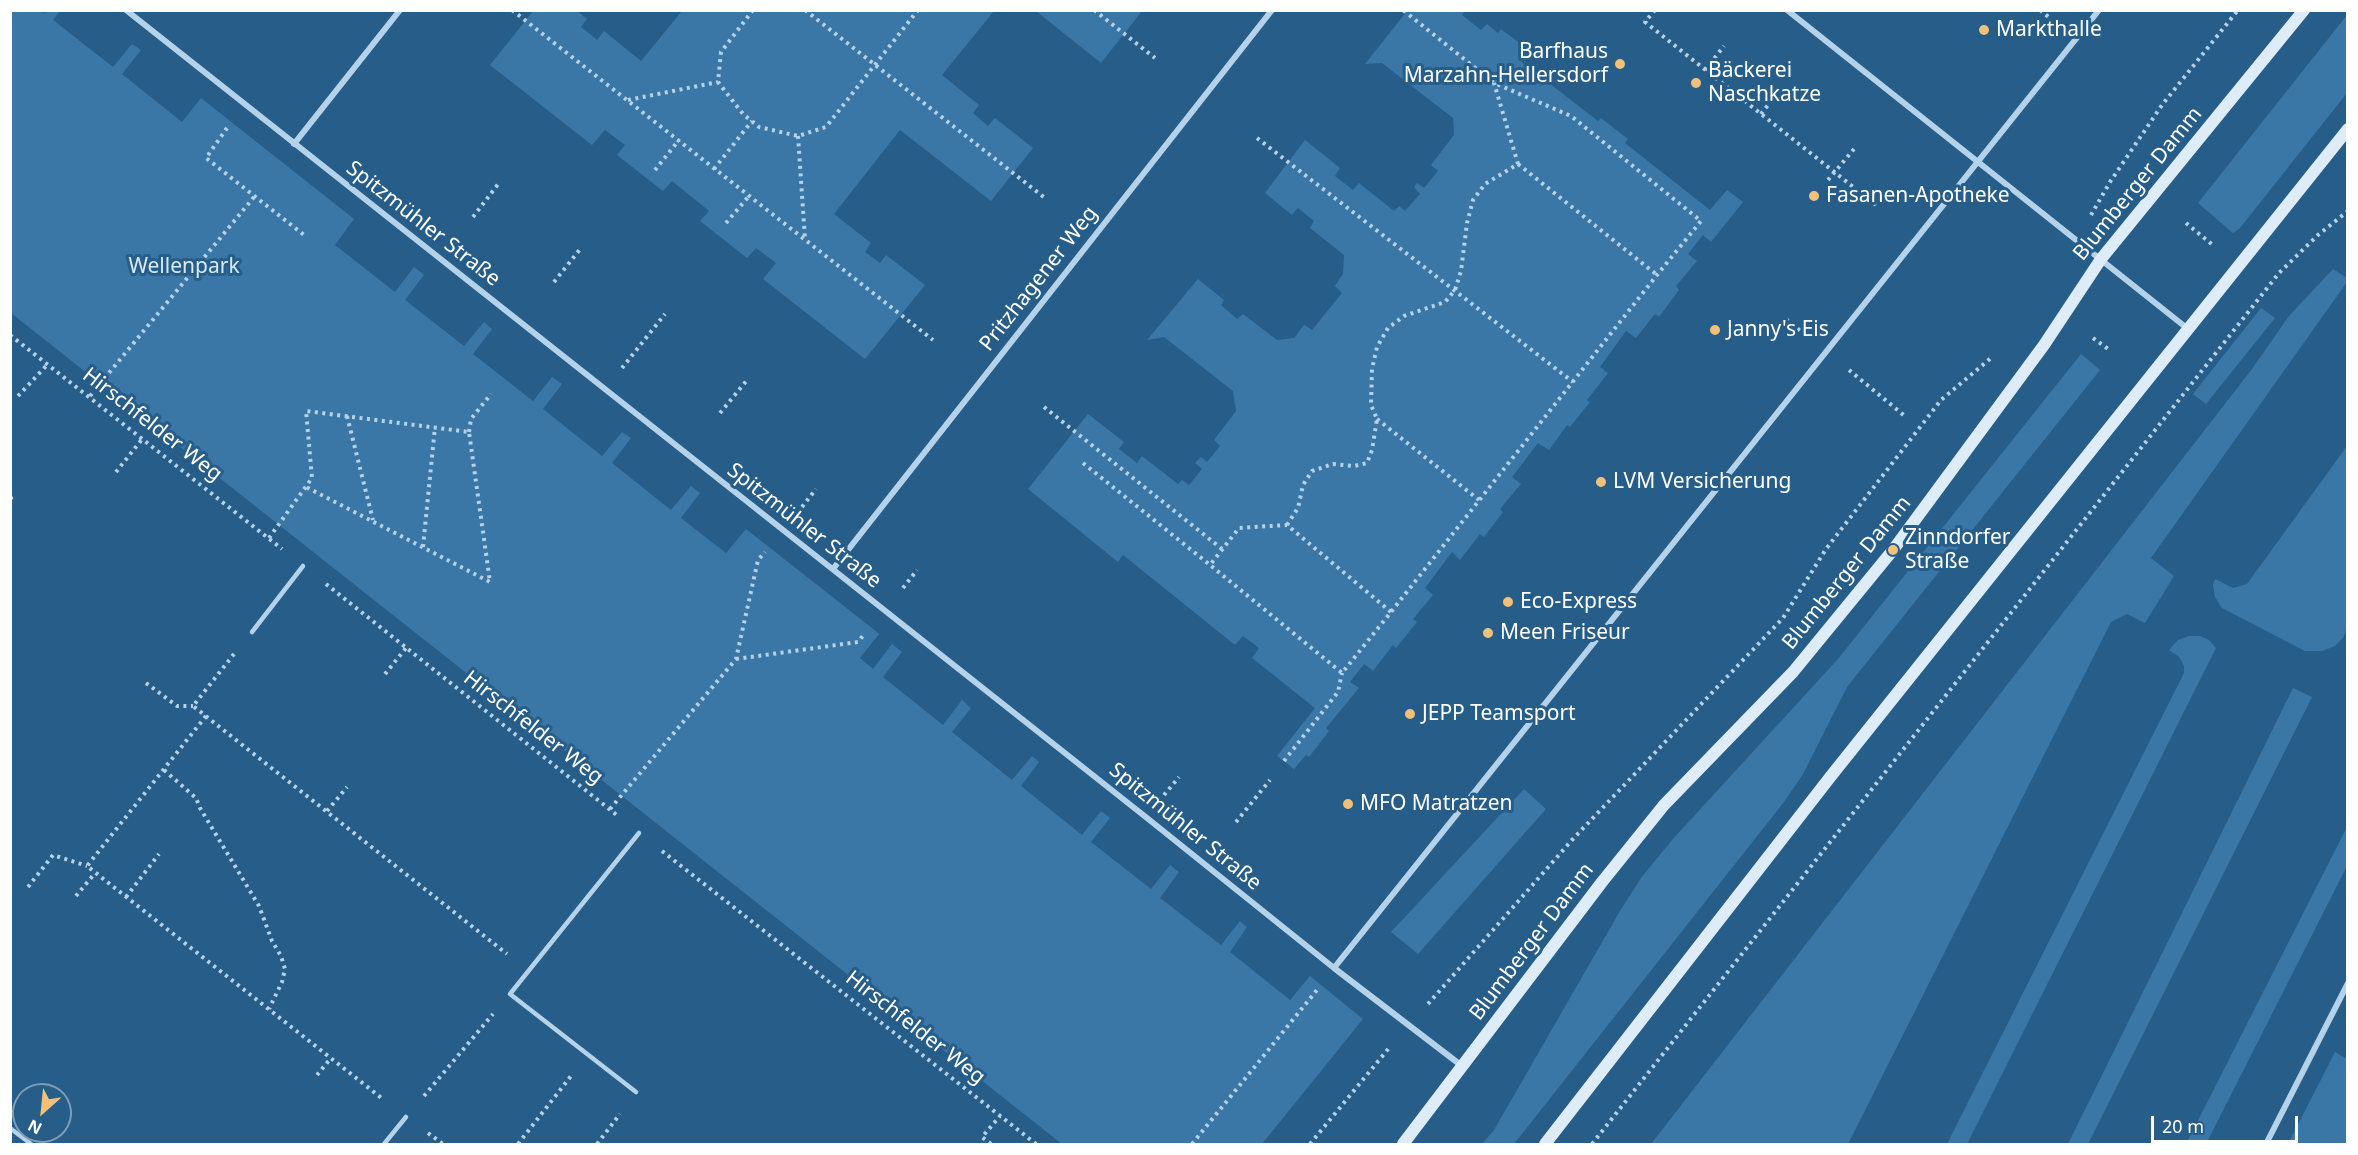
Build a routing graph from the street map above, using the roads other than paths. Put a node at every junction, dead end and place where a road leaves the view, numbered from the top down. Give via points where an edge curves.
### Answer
1 (126, 10) edge
2 (400, 10) edge
3 (1272, 10) edge
4 (1787, 10) edge
5 (2099, 10) edge
6 (2304, 10) edge
7 (2348, 129) edge
8 (294, 144) junction
9 (1979, 162) junction
10 (2101, 259) junction
11 (2188, 329) junction
12 (303, 566) road end
13 (833, 569) junction
14 (252, 632) road end
15 (639, 833) road end
16 (1334, 968) junction
17 (2348, 983) edge
18 (1462, 1066) junction
19 (636, 1092) road end
20 (406, 1117) road end
21 (10, 1128) edge
22 (31, 1144) edge
23 (384, 1144) edge
24 (1403, 1144) edge
25 (1545, 1144) edge
26 (2266, 1144) edge

1 - 8 street, Spitzmühler Straße
2 - 8 street
3 - 13 street, Pritzhagener Weg
4 - 9 street
5 - 9 street
6 - 10 main road, Blumberger Damm
7 - 11 main road
8 - 13 street, Spitzmühler Straße
9 - 10 street
9 - 16 street
10 - 11 street
10 - 18 main road, Blumberger Damm via 2044,345 1893,550 1793,672 1664,805
11 - 25 main road via 1831,776
12 - 14 lane
13 - 16 street, Spitzmühler Straße
15 - 19 lane via 510,994
16 - 18 street, Spitzmühler Straße
17 - 26 street
18 - 24 main road, Blumberger Damm
20 - 23 lane
21 - 22 lane

